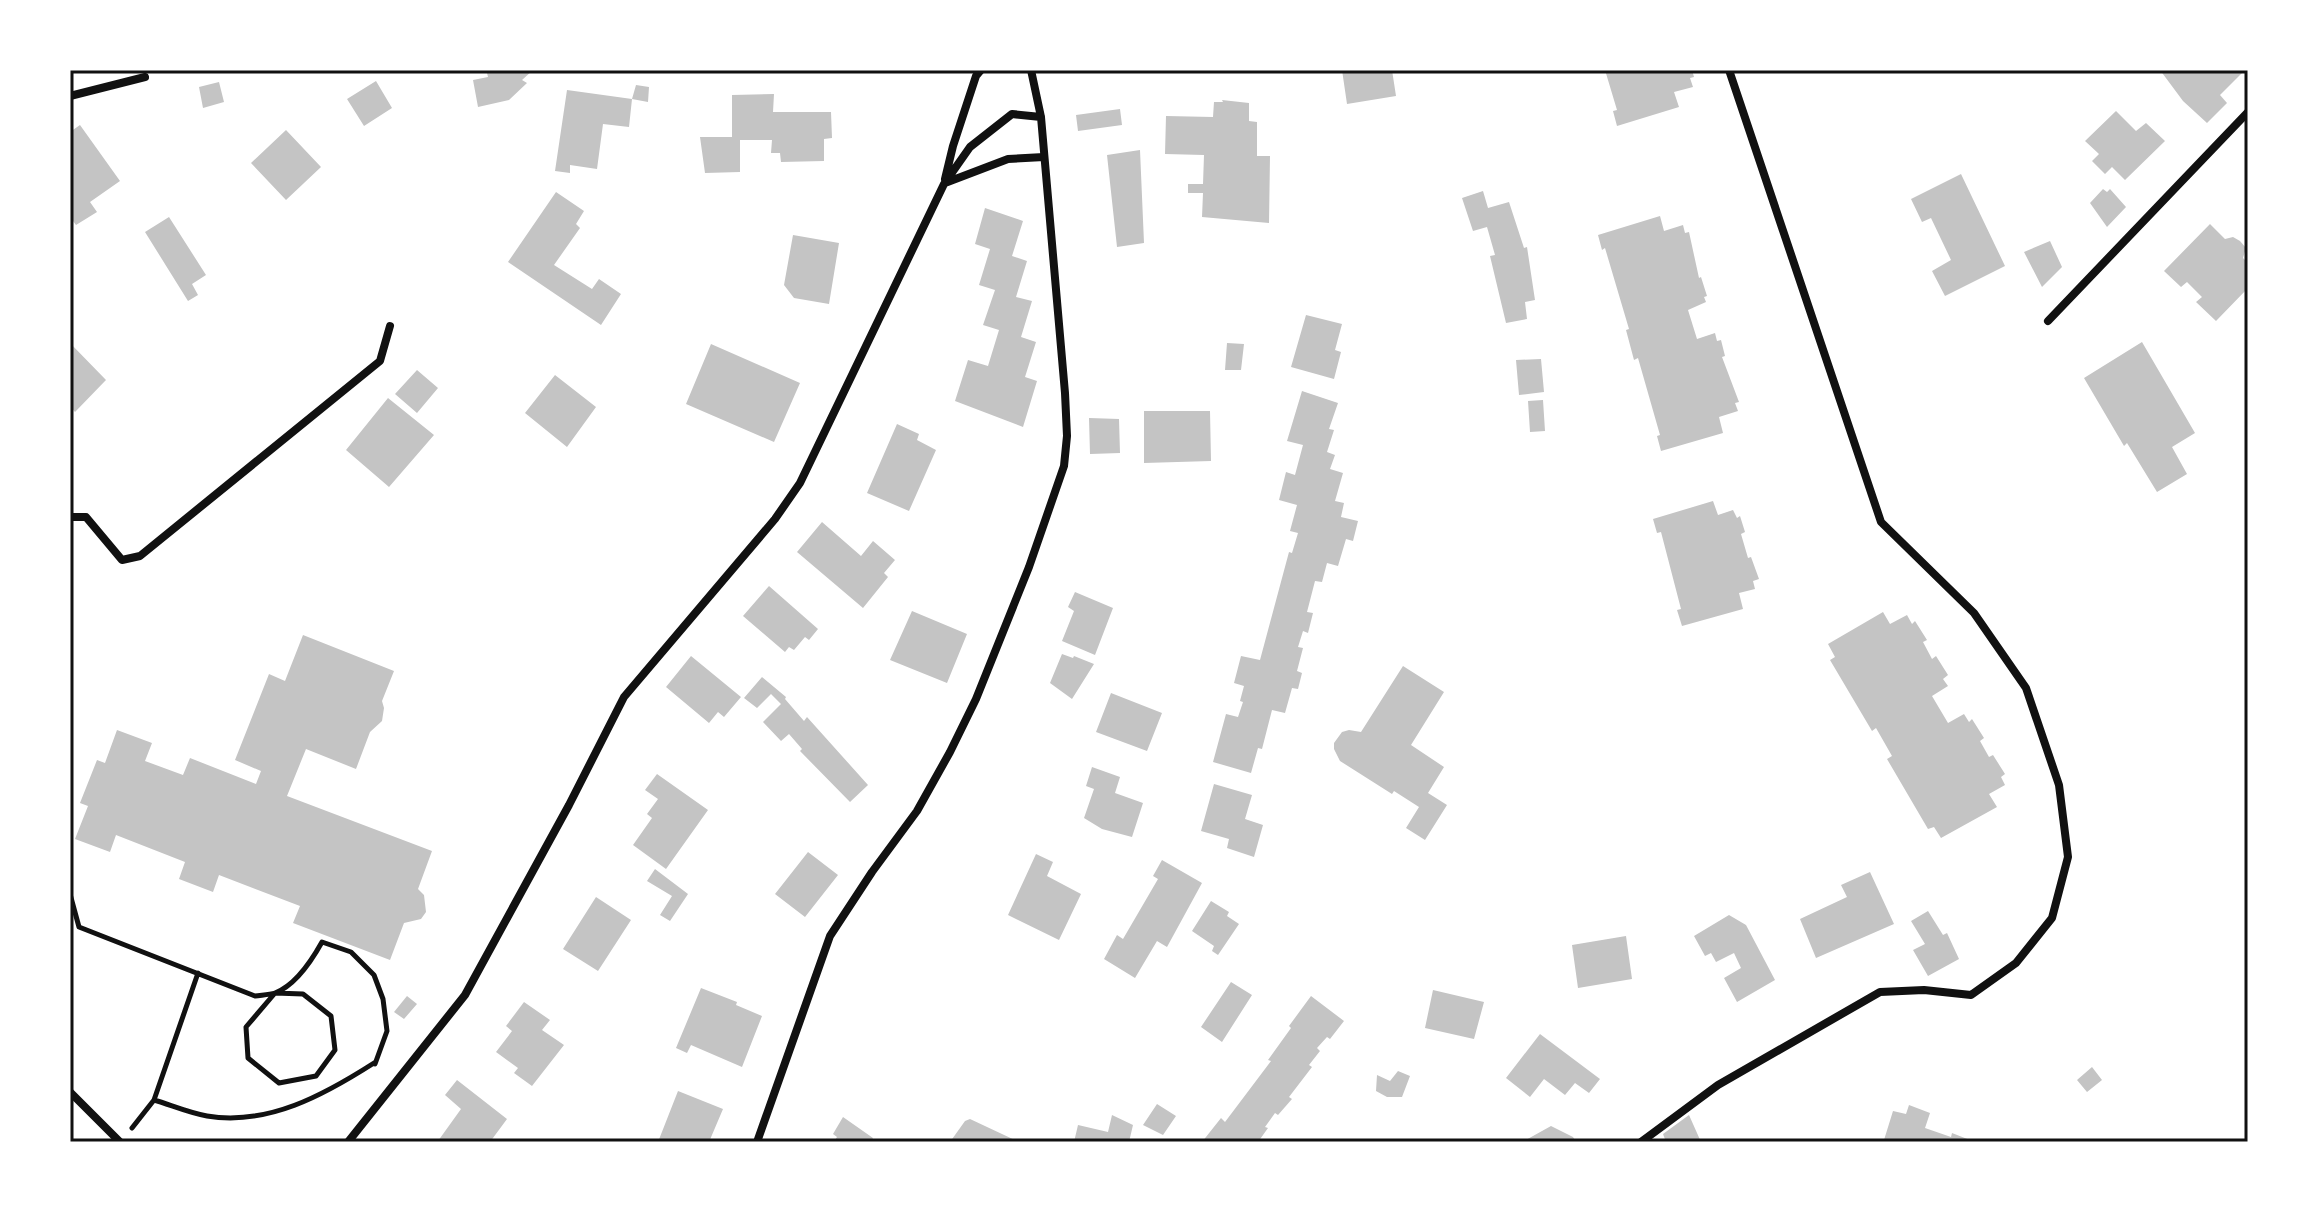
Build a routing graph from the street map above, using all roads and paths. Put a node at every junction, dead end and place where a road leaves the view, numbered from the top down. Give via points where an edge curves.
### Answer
1 (981, 70) edge
2 (1031, 70) edge
3 (1729, 70) edge
4 (145, 77) dead end
5 (70, 96) edge
6 (2248, 112) edge
7 (1041, 117) junction
8 (1044, 157) junction
9 (944, 184) junction
10 (2048, 321) dead end
11 (390, 326) dead end
12 (70, 517) edge
13 (70, 894) edge
14 (198, 973) junction
15 (275, 993) junction
16 (70, 1092) edge
17 (154, 1100) junction
18 (129, 1131) dead end
19 (120, 1142) edge
20 (348, 1142) edge
21 (757, 1142) edge
22 (1641, 1142) edge

1 - 9 street
2 - 7 street
3 - 22 street via 1881,522 1974,613 2026,688 2059,785 2068,857 2052,918 2016,963 1971,995 1880,992 1718,1085
4 - 5 street
6 - 10 street
7 - 8 street
7 - 9 street via 1012,114 970,147
8 - 9 street via 1008,159
8 - 21 street via 1065,393 1064,466 1029,567 950,752 917,811 830,936
9 - 20 street via 800,483 624,697 465,995
11 - 12 street via 380,361 140,556 122,560 86,517
13 - 14 path via 79,927
14 - 15 path via 255,996
14 - 17 path
15 - 15 path via 303,994 331,1016 335,1050 316,1076 279,1083 248,1058 246,1027
15 - 17 path via 310,963 322,942 351,952 374,975 383,999 387,1031 374,1064 284,1110 246,1117 207,1116
16 - 19 street
17 - 18 path

